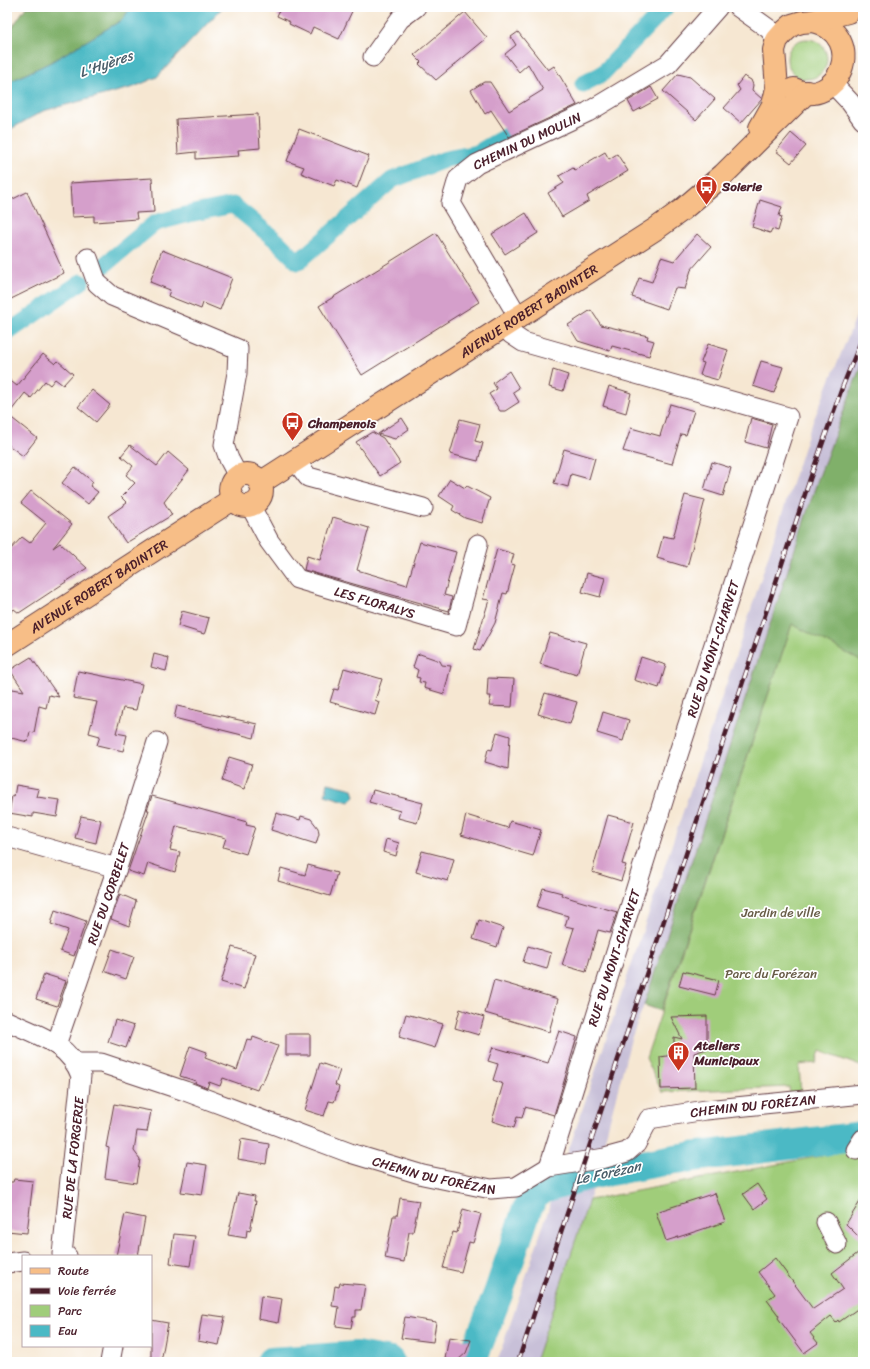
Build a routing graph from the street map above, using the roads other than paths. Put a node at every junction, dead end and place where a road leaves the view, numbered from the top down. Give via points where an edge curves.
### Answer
1 (416, 7) edge
2 (718, 7) edge
3 (738, 7) edge
4 (854, 7) edge
5 (863, 9) edge
6 (813, 21) junction
7 (778, 40) junction
8 (842, 43) junction
9 (373, 57) dead end
10 (776, 69) junction
11 (832, 83) junction
12 (807, 92) junction
13 (863, 120) edge
14 (750, 147) junction
15 (88, 258) dead end
16 (513, 322) junction
17 (295, 460) junction
18 (238, 476) junction
19 (260, 483) junction
20 (242, 502) junction
21 (423, 508) dead end
22 (478, 544) dead end
23 (7, 645) edge
24 (157, 742) dead end
25 (7, 837) edge
26 (118, 868) junction
27 (7, 1022) edge
28 (56, 1045) junction
29 (76, 1063) junction
30 (863, 1094) edge
31 (548, 1166) junction
32 (826, 1222) dead end
33 (837, 1244) dead end
34 (62, 1255) edge
35 (22, 1261) edge
36 (7, 1263) edge
37 (113, 1347) edge
38 (110, 1362) edge

1 - 9 street via 400,19
2 - 16 street, CHEMIN DU MOULIN via 668,64 588,112 477,164 458,179 451,203
3 - 7 street
4 - 6 main road via 848,12
5 - 8 main road
6 - 7 main road via 792,25
6 - 8 main road via 830,28
7 - 10 main road via 774,50
8 - 11 main road via 844,65 840,75
10 - 12 main road via 788,85
10 - 14 main road via 777,88 772,105
11 - 12 main road via 821,90
11 - 13 street
12 - 14 main road
14 - 16 main road, AVENUE ROBERT BADINTER via 723,175 670,219
15 - 18 street via 97,283 112,296 238,349 237,373 224,445
16 - 17 main road, AVENUE ROBERT BADINTER
16 - 31 street, RUE DU MONT-CHARVET via 511,334 523,342 788,417 668,784
17 - 19 main road, AVENUE ROBERT BADINTER
17 - 21 street via 308,476
18 - 19 main road via 248,474
18 - 20 main road via 230,486
19 - 20 main road via 260,496
20 - 22 street, LES FLORALYS via 297,579 456,626
20 - 23 main road, AVENUE ROBERT BADINTER via 190,528
24 - 26 street, RUE DU CORBELET
25 - 26 street
26 - 28 street, RUE DU CORBELET
27 - 28 street
28 - 29 street via 68,1052
29 - 31 street, CHEMIN DU FORÉZAN via 101,1063 185,1091 350,1153 430,1177 476,1186 506,1188 526,1182
29 - 34 street, RUE DE LA FORGERIE via 80,1076
30 - 31 street, CHEMIN DU FORÉZAN via 706,1110 649,1119 636,1144 627,1152 605,1158
32 - 33 street
35 - 36 street
37 - 38 street

